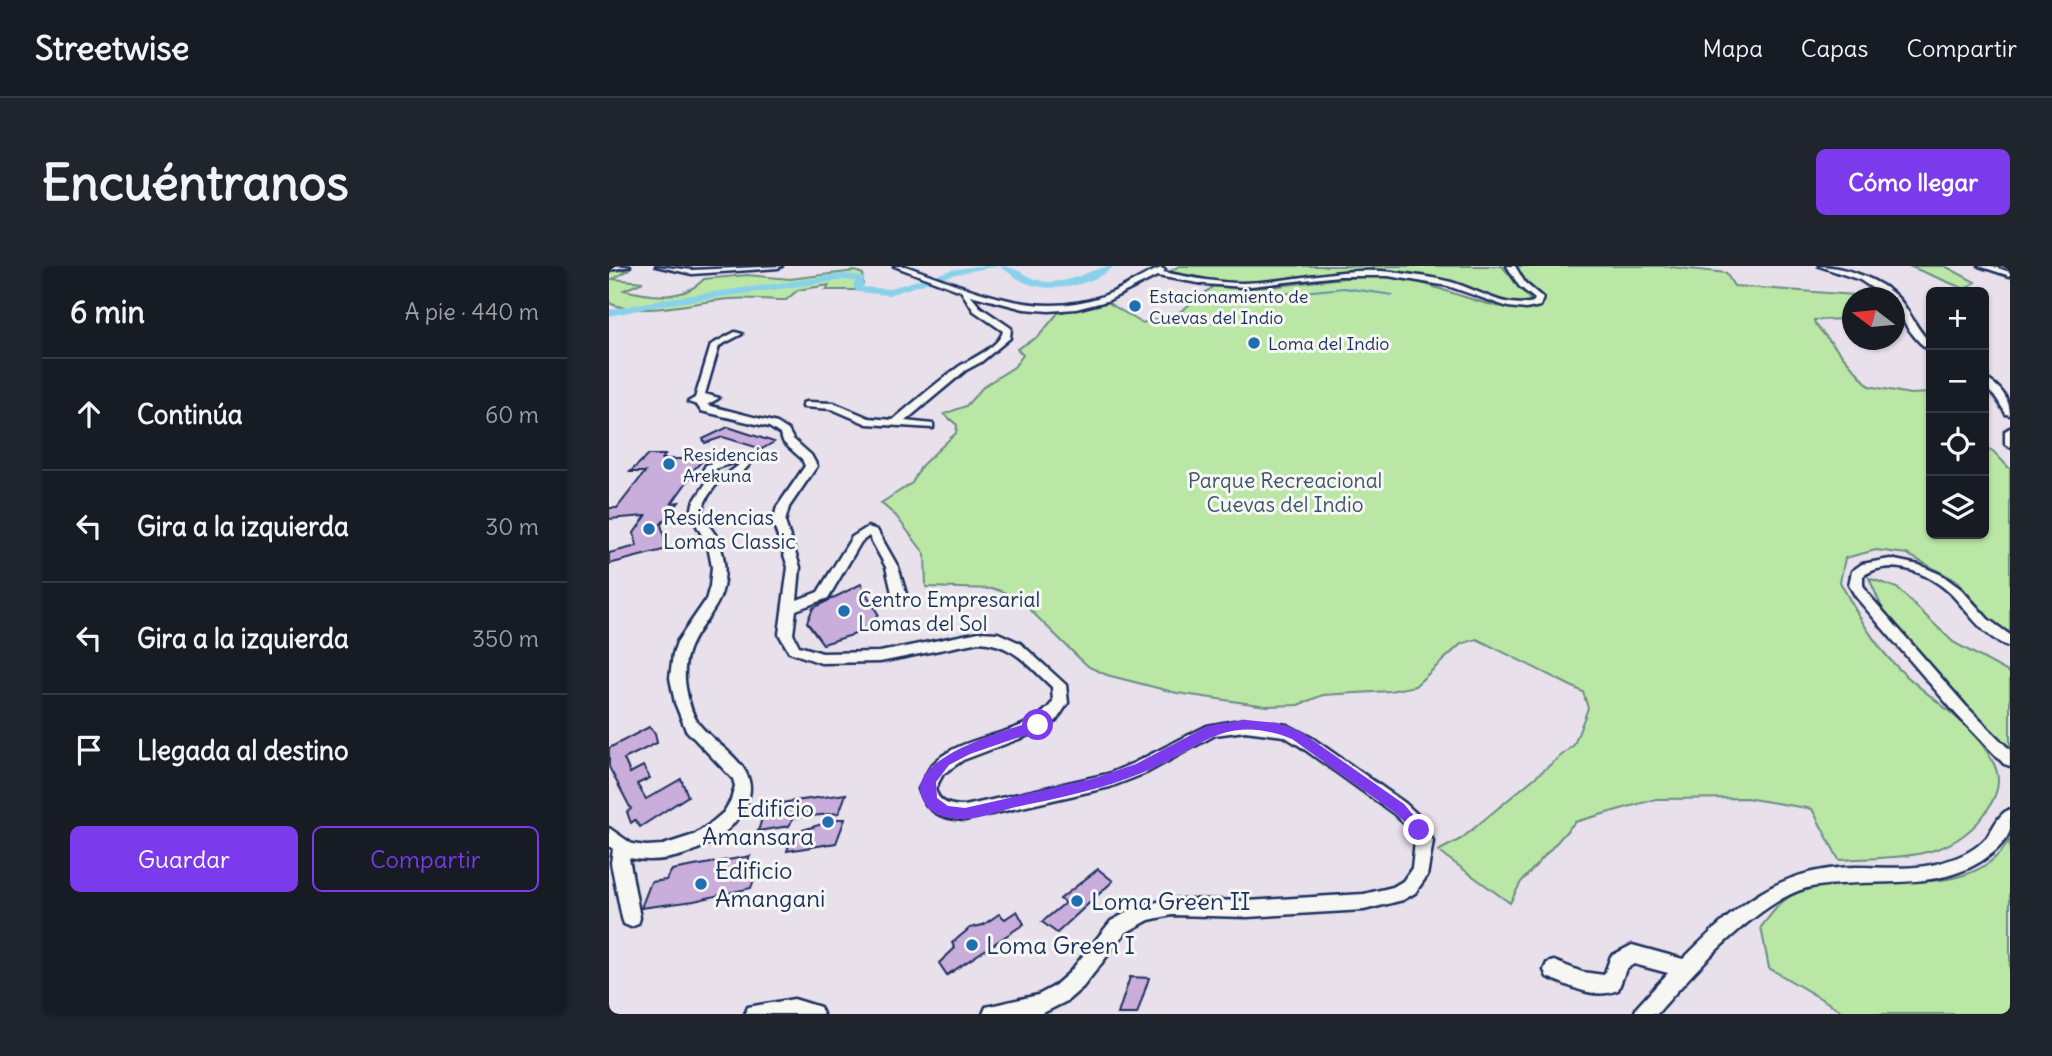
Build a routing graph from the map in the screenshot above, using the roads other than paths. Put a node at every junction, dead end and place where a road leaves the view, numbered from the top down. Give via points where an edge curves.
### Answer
1 (626, 266) edge
2 (660, 266) edge
3 (691, 266) edge
4 (778, 266) edge
5 (898, 266) edge
6 (1167, 266) edge
7 (1511, 266) edge
8 (1823, 266) edge
9 (1843, 266) edge
10 (1983, 266) edge
11 (609, 268) edge
12 (679, 268) junction
13 (1155, 273) junction
14 (2010, 274) edge
15 (1880, 287) edge
16 (1882, 287) edge
17 (965, 291) junction
18 (1905, 315) edge
19 (738, 334) dead end
20 (1926, 343) edge
21 (1989, 386) edge
22 (807, 405) dead end
23 (2010, 412) edge
24 (897, 422) junction
25 (929, 426) dead end
26 (2010, 431) edge
27 (2010, 444) edge
28 (713, 479) dead end
29 (900, 597) dead end
30 (790, 607) junction
31 (2010, 642) edge
32 (2010, 760) edge
33 (2010, 816) edge
34 (616, 841) edge
35 (631, 918) dead end
36 (1685, 970) junction
37 (1553, 971) dead end
38 (755, 1014) edge
39 (813, 1014) edge
40 (993, 1014) edge
41 (1644, 1014) edge

1 - 11 street
2 - 12 street
3 - 12 street
4 - 12 street via 692,272
5 - 17 street
6 - 13 street
7 - 13 street via 1522,284 1539,298 1538,304 1508,305 1450,284 1388,274 1339,274 1243,285
8 - 15 street
9 - 16 street
10 - 14 street
13 - 17 street via 1108,298 1058,310 1027,308
17 - 24 street via 988,318 1008,330 1006,338
18 - 20 street
19 - 30 street via 715,345 700,401 705,409 773,425 811,466 783,507 779,522 794,567
21 - 23 street
22 - 24 street via 834,407 867,421
24 - 25 street
26 - 27 street
28 - 34 street via 696,516 712,540 717,586 713,600 681,646 677,683 692,726 739,774 742,793 728,818 693,844 642,853
29 - 30 street via 892,568 868,531 856,540 824,594
30 - 40 street via 786,634 794,649 821,658 880,657 979,637 998,638 1015,646 1059,685 1060,703 1047,720 937,767 928,795 945,811 965,813 1110,780 1212,730 1245,725 1287,731 1306,742 1399,808 1414,822 1424,841 1424,861 1416,879 1390,897 1146,912 1125,920 1060,994 1041,1004
31 - 32 street via 1947,584 1928,573 1889,563 1857,574 1856,585 1863,597
33 - 36 street via 1982,855 1963,866 1921,874 1814,878 1792,884 1770,897
34 - 35 street
36 - 37 street via 1632,954 1618,963 1611,983 1605,986
36 - 41 street
38 - 39 street via 794,1009

